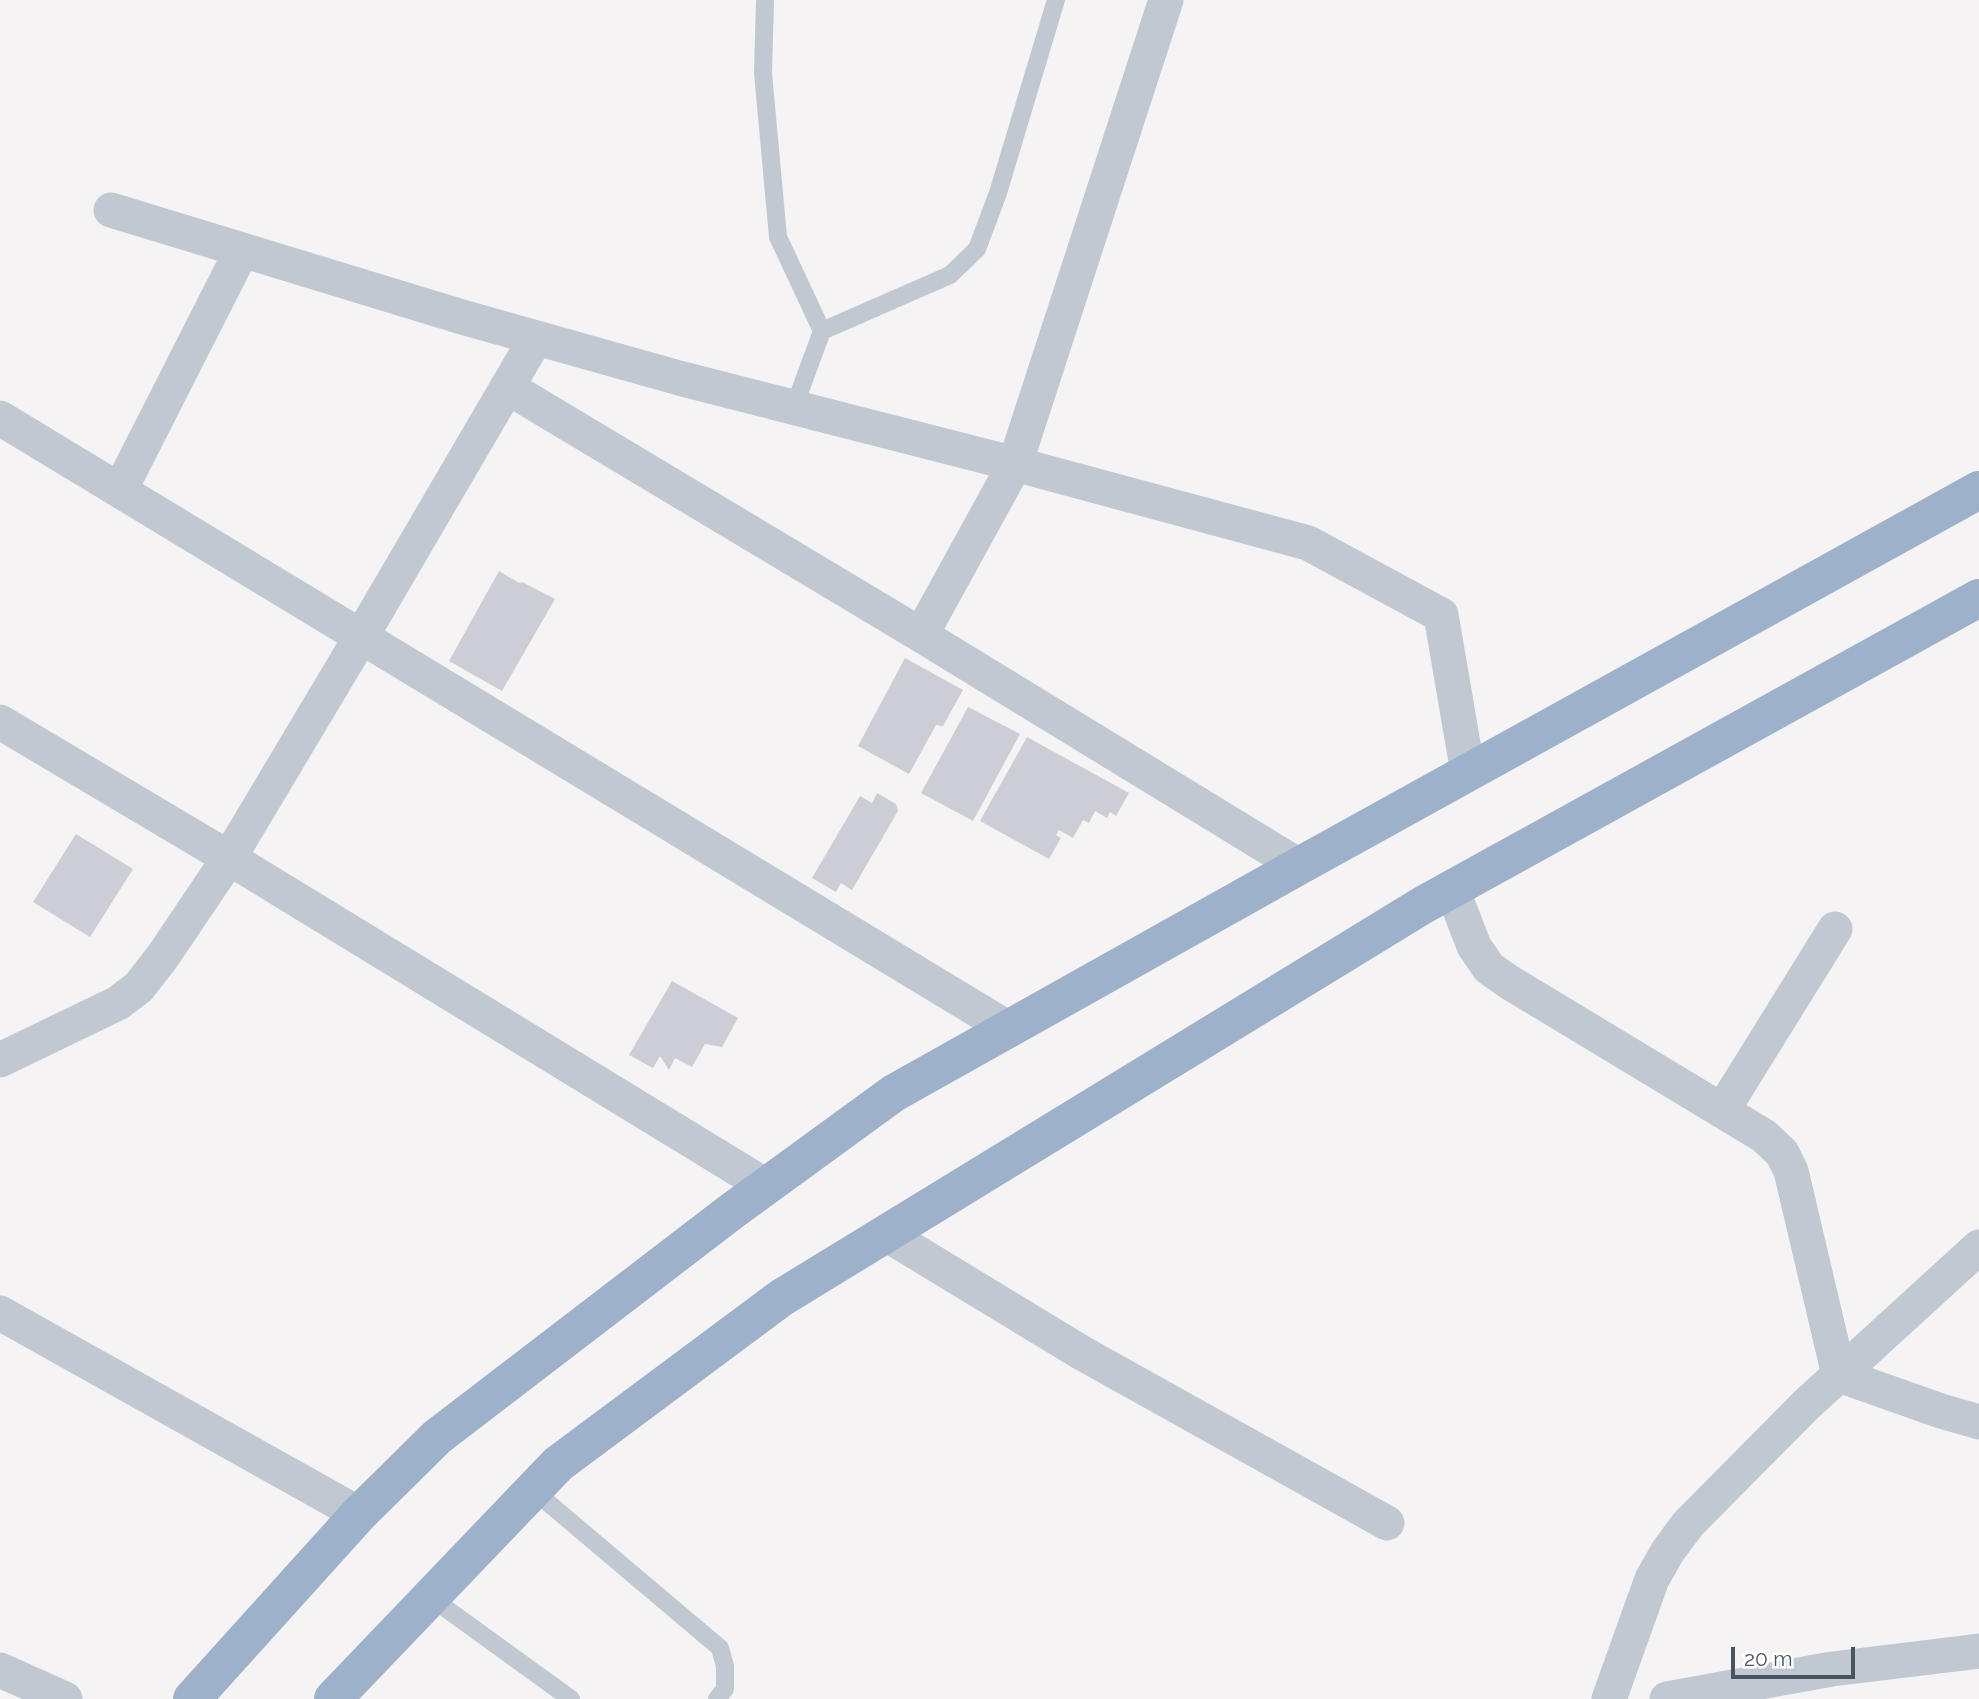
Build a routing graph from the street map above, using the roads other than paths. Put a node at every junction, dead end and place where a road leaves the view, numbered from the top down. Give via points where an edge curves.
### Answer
1 (765, 0) edge
2 (1056, 0) edge
3 (1166, 0) edge
4 (111, 209) dead end
5 (242, 250) junction
6 (822, 331) junction
7 (536, 338) junction
8 (507, 387) junction
9 (794, 407) junction
10 (0, 418) edge
11 (1015, 464) junction
12 (1979, 490) edge
13 (120, 491) junction
14 (1979, 598) edge
15 (921, 635) junction
16 (361, 637) junction
17 (0, 722) edge
18 (1468, 773) junction
19 (229, 858) junction
20 (1299, 866) junction
21 (1452, 889) junction
22 (1835, 929) dead end
23 (1009, 1029) junction
24 (0, 1060) edge
25 (1722, 1111) junction
26 (766, 1186) junction
27 (886, 1234) junction
28 (1979, 1247) edge
29 (0, 1313) edge
30 (1839, 1376) junction
31 (1979, 1422) edge
32 (533, 1490) junction
33 (359, 1514) junction
34 (1387, 1523) dead end
35 (430, 1597) junction
36 (1979, 1651) edge
37 (0, 1670) edge
38 (1835, 1684) edge
39 (65, 1699) edge
40 (192, 1699) edge
41 (333, 1699) edge
42 (571, 1699) edge
43 (718, 1699) edge
44 (1609, 1699) edge
45 (1667, 1699) edge

1 - 6 lane via 763,72 778,237
2 - 6 lane via 977,249 950,275
3 - 11 street
4 - 5 street
5 - 7 street
5 - 13 street
6 - 9 lane
7 - 8 street
7 - 9 street
8 - 15 street
8 - 16 street
9 - 11 street
10 - 13 street
11 - 15 street
11 - 18 street via 1308,543 1441,615
12 - 18 highway
13 - 16 street
14 - 21 highway
15 - 20 street
16 - 19 street
16 - 23 street
17 - 19 street
18 - 20 highway
19 - 24 street via 139,987 118,1003
19 - 26 street
20 - 23 highway
21 - 25 street via 1474,946 1489,968
21 - 27 highway
22 - 25 street
23 - 26 highway via 894,1093
25 - 30 street via 1764,1136 1782,1153 1791,1171
26 - 33 highway via 438,1437
27 - 32 highway via 781,1298 558,1464
27 - 34 street via 1082,1353
28 - 30 street
29 - 33 street
30 - 31 street
30 - 44 street via 1688,1524 1668,1551 1652,1579
32 - 35 highway
32 - 43 lane via 720,1648 725,1689
33 - 40 highway
35 - 41 highway
35 - 42 lane
36 - 38 street
37 - 39 street
38 - 45 street

